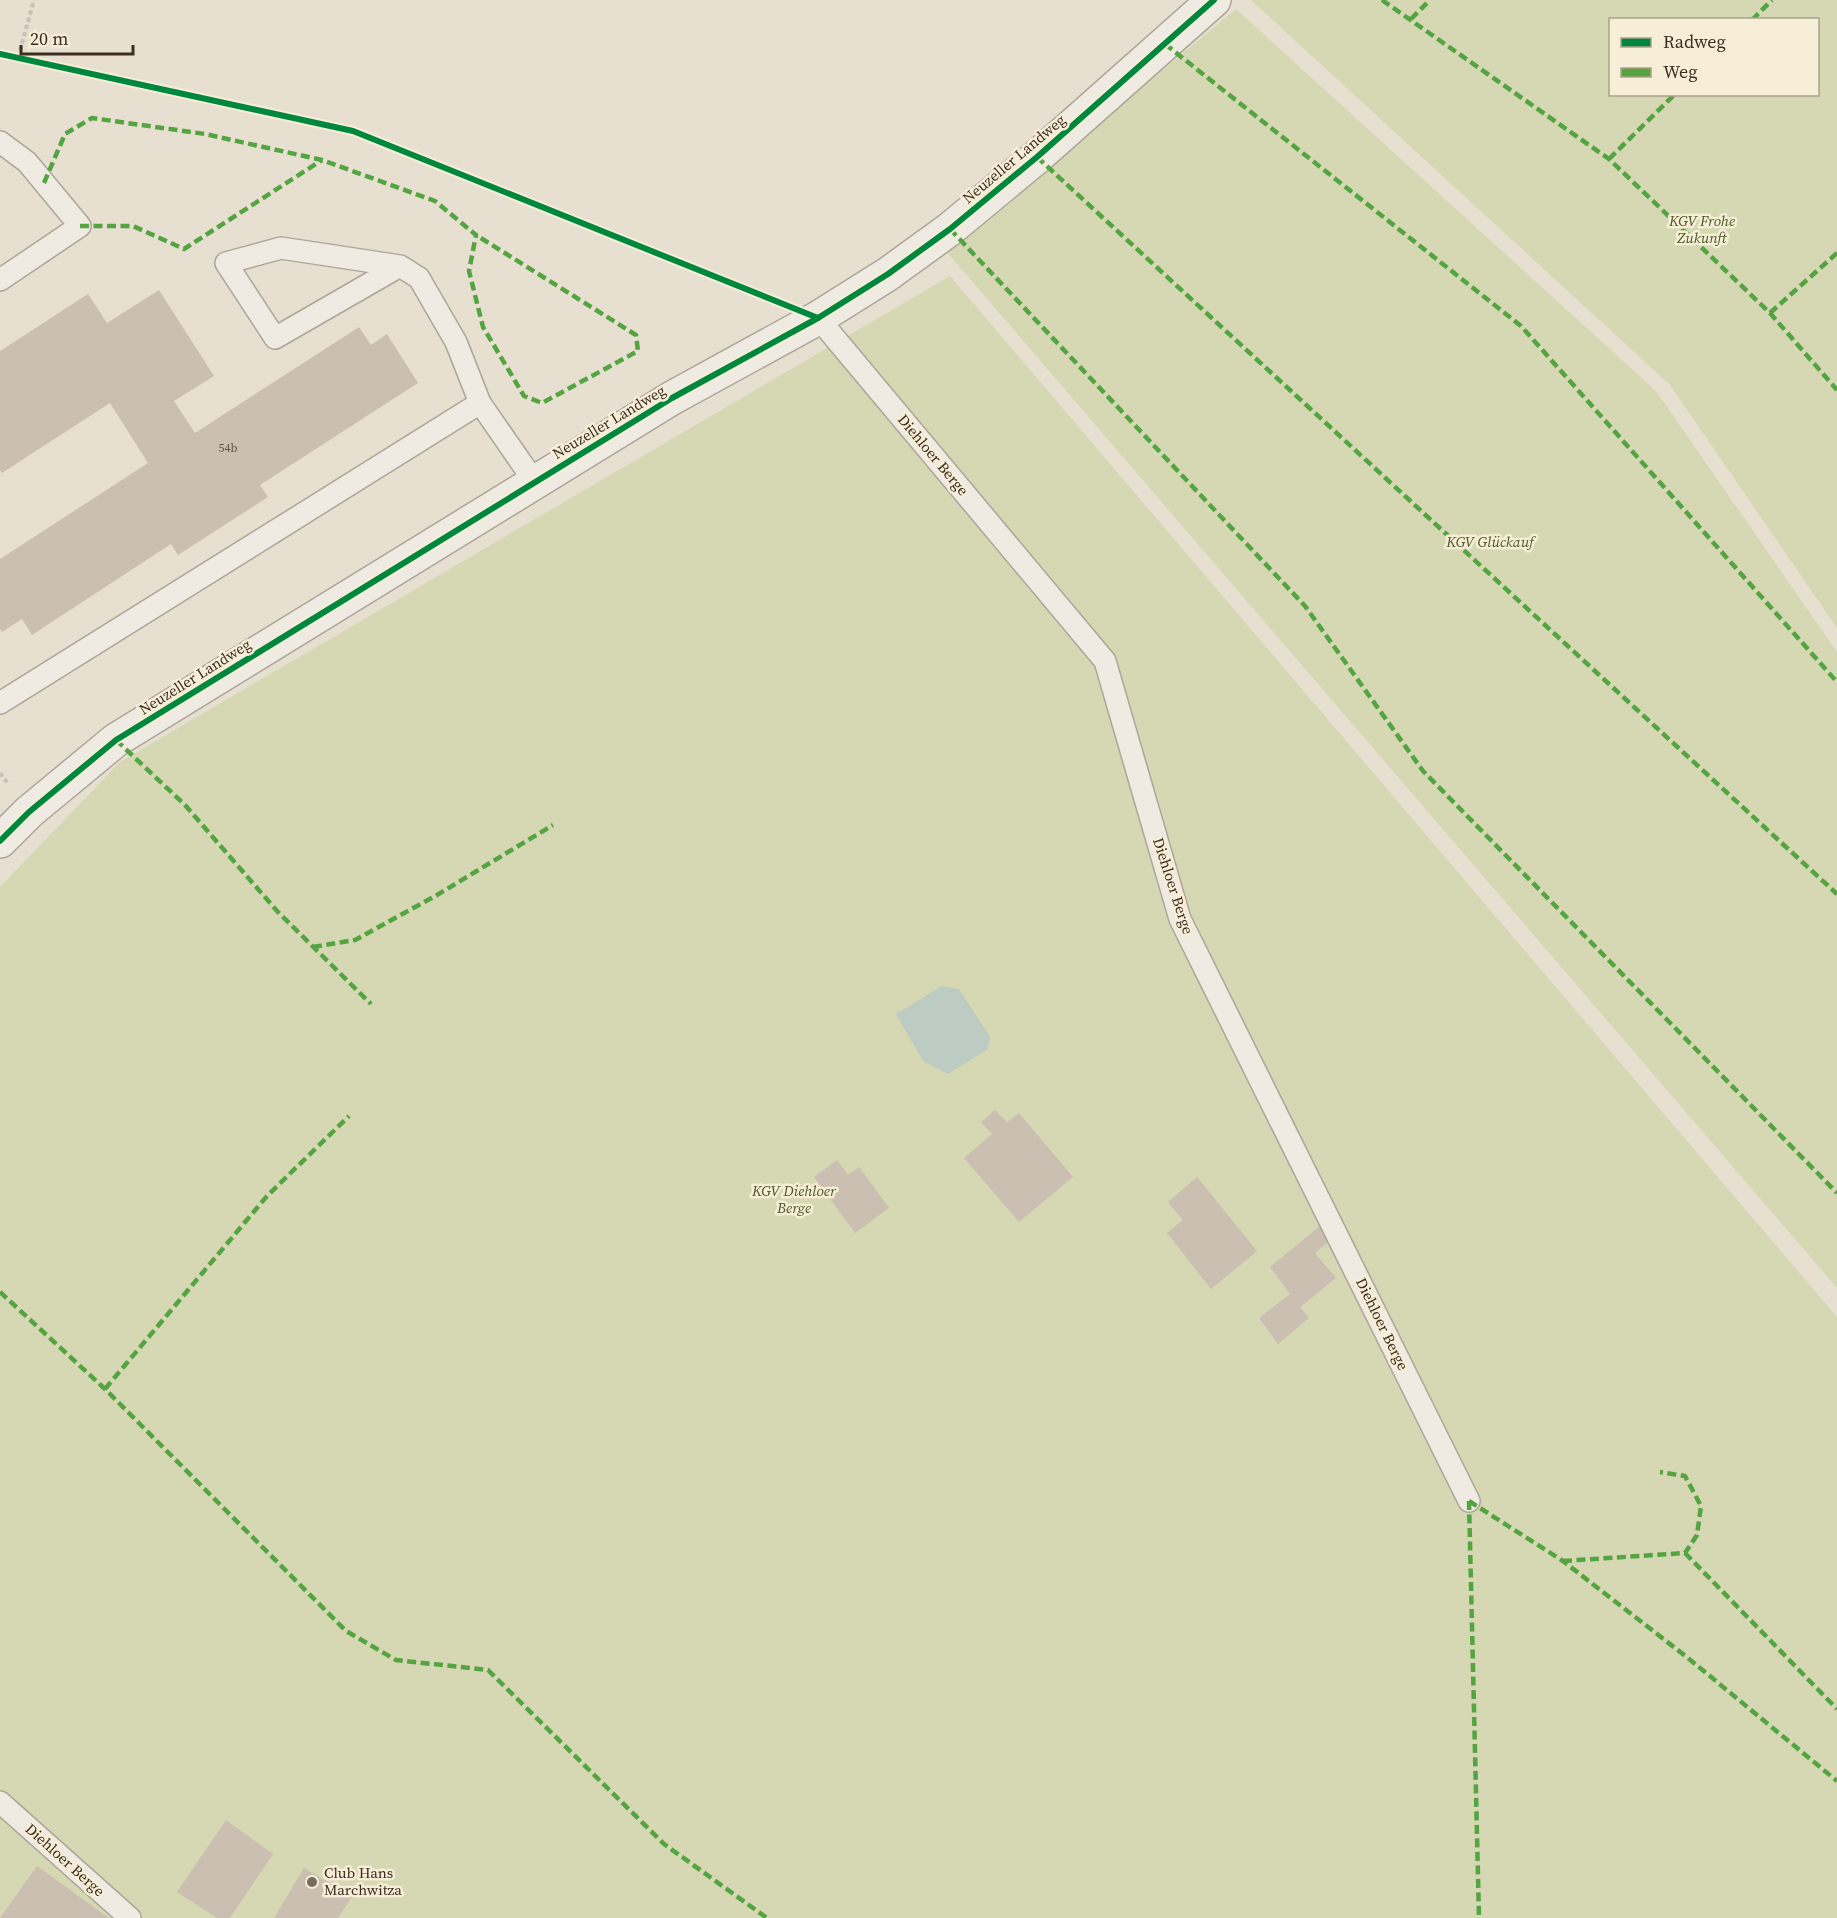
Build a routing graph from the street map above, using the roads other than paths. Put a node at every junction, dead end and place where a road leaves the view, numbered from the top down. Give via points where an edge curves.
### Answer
1 (1214, 0) edge
2 (0, 142) edge
3 (400, 266) junction
4 (0, 280) edge
5 (818, 318) junction
6 (480, 403) junction
7 (534, 481) junction
8 (0, 703) edge
9 (0, 841) edge
10 (1469, 1501) dead end
11 (0, 1802) edge
12 (130, 1918) edge

1 - 5 street, Neuzeller Landweg via 950,230
2 - 4 lane via 27,162 81,226
3 - 3 lane via 281,248 226,263 275,338
3 - 6 lane via 419,278 456,342
5 - 7 street, Neuzeller Landweg via 672,398
5 - 10 lane, Diehloer Berge via 1105,661 1180,919
6 - 7 lane
6 - 8 lane
7 - 9 street, Neuzeller Landweg via 116,740
11 - 12 lane, Diehloer Berge

